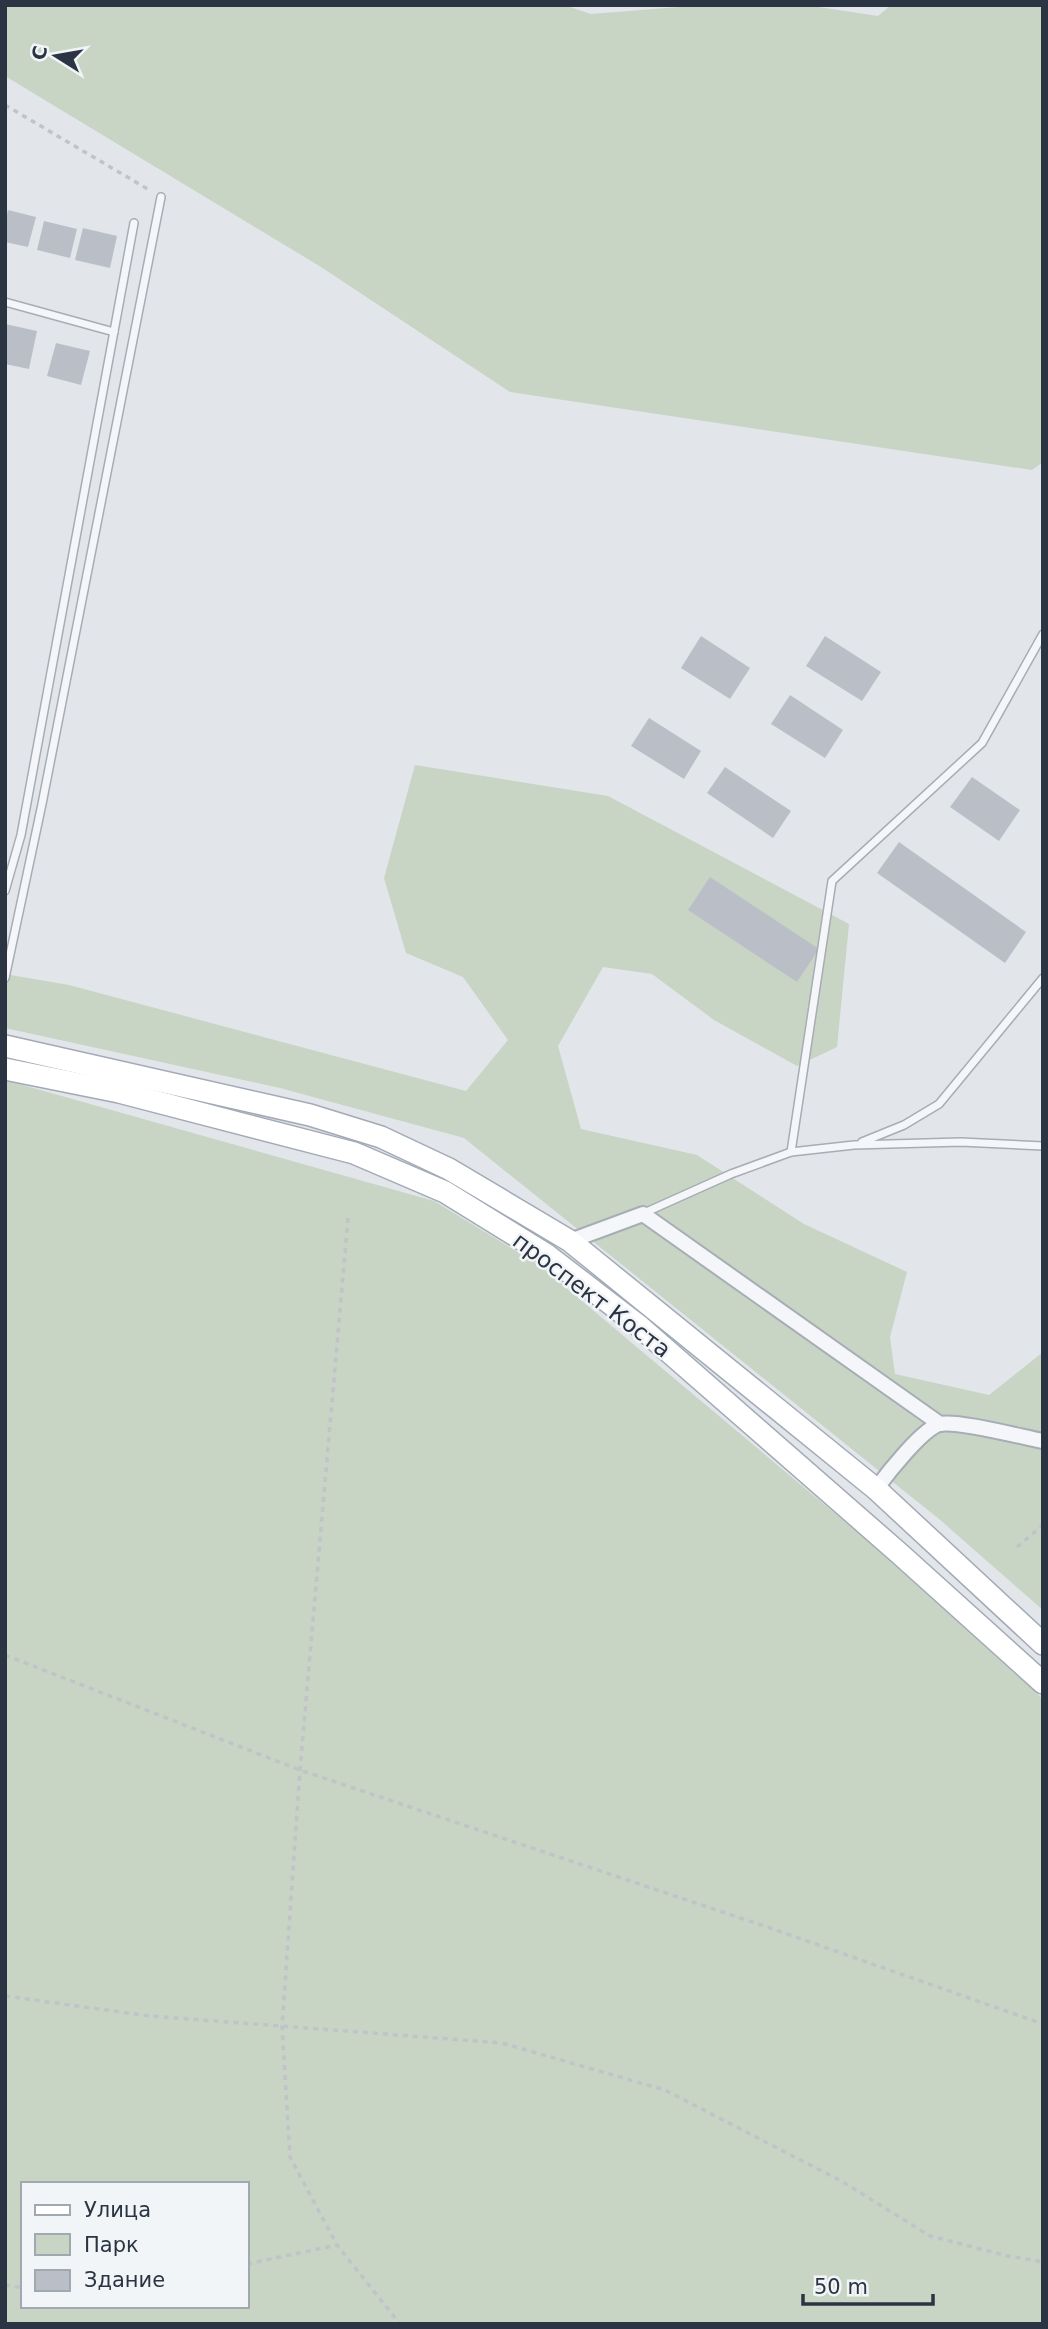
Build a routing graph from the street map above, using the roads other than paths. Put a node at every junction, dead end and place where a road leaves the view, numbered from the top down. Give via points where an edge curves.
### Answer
1 (161, 197) road end
2 (134, 223) dead end
3 (5, 302) edge
4 (114, 332) junction
5 (1043, 634) edge
6 (5, 891) edge
7 (5, 978) edge
8 (1043, 978) edge
9 (5, 1046) edge
10 (5, 1069) edge
11 (854, 1145) junction
12 (1043, 1146) edge
13 (791, 1152) junction
14 (643, 1214) junction
15 (570, 1241) junction
16 (940, 1424) junction
17 (1043, 1441) edge
18 (876, 1489) junction
19 (1043, 1644) edge
20 (1043, 1683) edge

1 - 7 lane
2 - 4 lane
3 - 4 lane
4 - 6 lane via 22,835
5 - 13 lane via 982,743 832,881
8 - 11 lane via 939,1104 904,1125
9 - 15 main road, проспект Коста via 310,1115 381,1137 449,1169
10 - 20 main road, проспект Коста via 119,1092 354,1153 445,1192 547,1255 638,1325
11 - 12 lane via 961,1142
11 - 13 lane
13 - 14 lane
14 - 15 street
14 - 16 street
15 - 18 main road, проспект Коста
16 - 17 street
16 - 18 street via 924,1434
18 - 19 main road, проспект Коста

